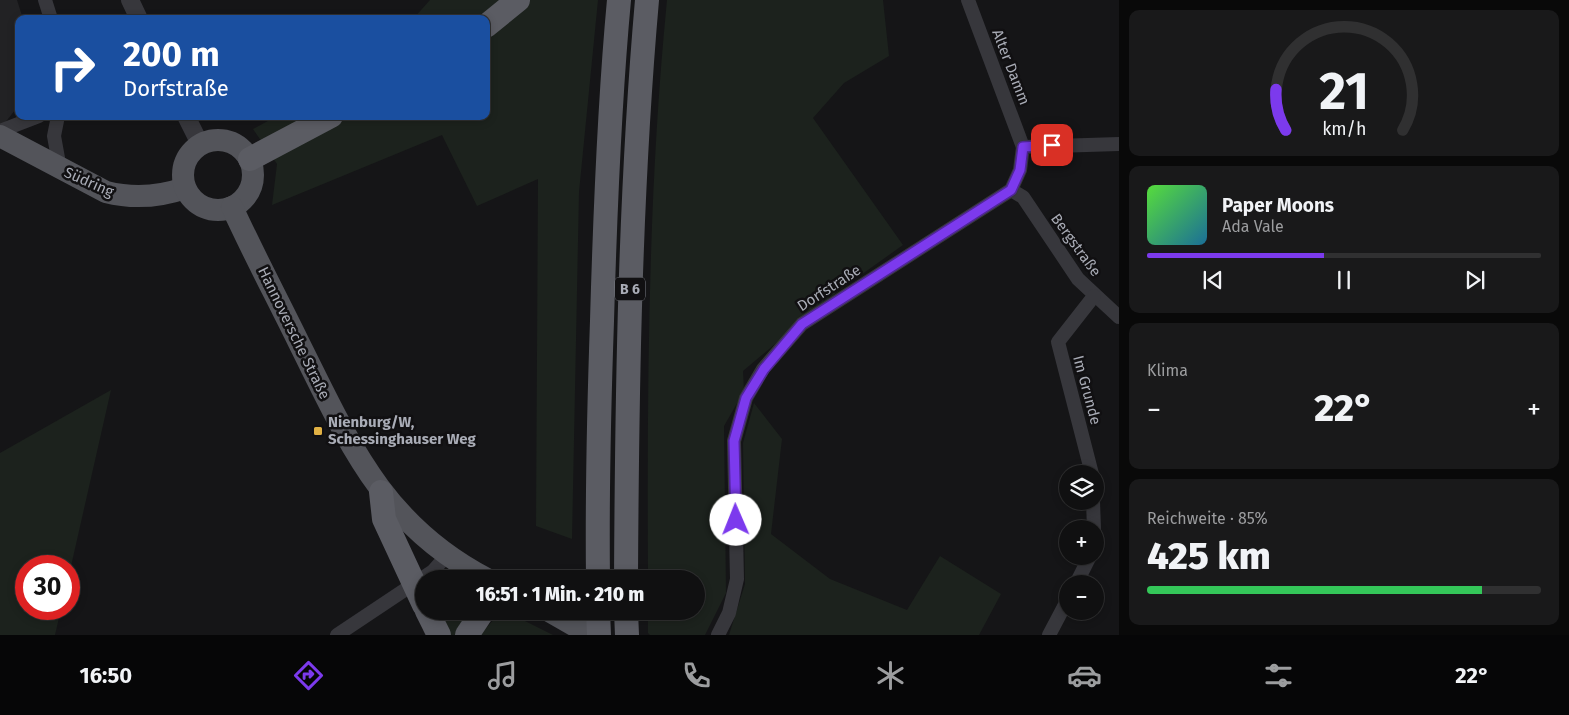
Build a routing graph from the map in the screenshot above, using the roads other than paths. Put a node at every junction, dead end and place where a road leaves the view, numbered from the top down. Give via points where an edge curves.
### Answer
1 (45, 0) edge
2 (130, 0) edge
3 (518, 0) edge
4 (619, 0) edge
5 (647, 0) edge
6 (968, 0) edge
7 (50, 15) edge
8 (137, 15) edge
9 (490, 23) edge
10 (29, 120) edge
11 (57, 120) edge
12 (188, 120) edge
13 (323, 120) edge
14 (0, 131) edge
15 (0, 136) edge
16 (200, 144) junction
17 (1119, 144) edge
18 (1023, 147) junction
19 (250, 159) junction
20 (60, 168) junction
21 (186, 188) junction
22 (1011, 190) junction
23 (232, 207) junction
24 (1094, 296) junction
25 (1119, 317) edge
26 (1090, 465) edge
27 (381, 492) junction
28 (447, 554) junction
29 (473, 570) edge
30 (598, 570) edge
31 (626, 570) edge
32 (412, 583) junction
33 (415, 589) edge
34 (1059, 616) edge
35 (432, 620) edge
36 (477, 620) edge
37 (565, 620) edge
38 (598, 620) edge
39 (626, 620) edge
40 (336, 635) edge
41 (439, 635) edge
42 (467, 635) edge
43 (591, 635) edge
44 (599, 635) edge
45 (626, 635) edge
46 (718, 635) edge
47 (1049, 635) edge

1 - 7 street
2 - 8 street
3 - 9 highway
4 - 30 highway, B 6 via 604,223
5 - 31 highway, B 6 via 632,225
6 - 18 street, Alter Damm
10 - 14 street
11 - 20 street via 54,136
12 - 16 street
13 - 19 highway
15 - 20 main road, Südring
16 - 19 main road via 224,140 235,144
16 - 21 main road via 187,158 183,168
17 - 18 street
18 - 22 street via 1020,170
19 - 23 main road via 252,183 248,193
20 - 21 main road, Südring via 92,186 123,196 151,196
21 - 23 main road via 191,198 210,209
22 - 24 street, Bergstraße via 1023,197 1078,280
22 - 46 street, Dorfstraße via 802,324 764,369 746,398 734,441 737,579 729,613
23 - 27 main road, Hannoversche Straße via 327,399
24 - 25 street, Bergstraße
24 - 26 street, Im Grunde via 1058,342
27 - 28 main road, Hannoversche Straße via 412,527
27 - 32 highway via 384,519
28 - 29 main road, Hannoversche Straße
28 - 32 street via 433,571
32 - 33 highway
32 - 40 street
34 - 47 street
35 - 41 highway
36 - 42 highway
37 - 43 main road
38 - 44 highway
39 - 45 highway

